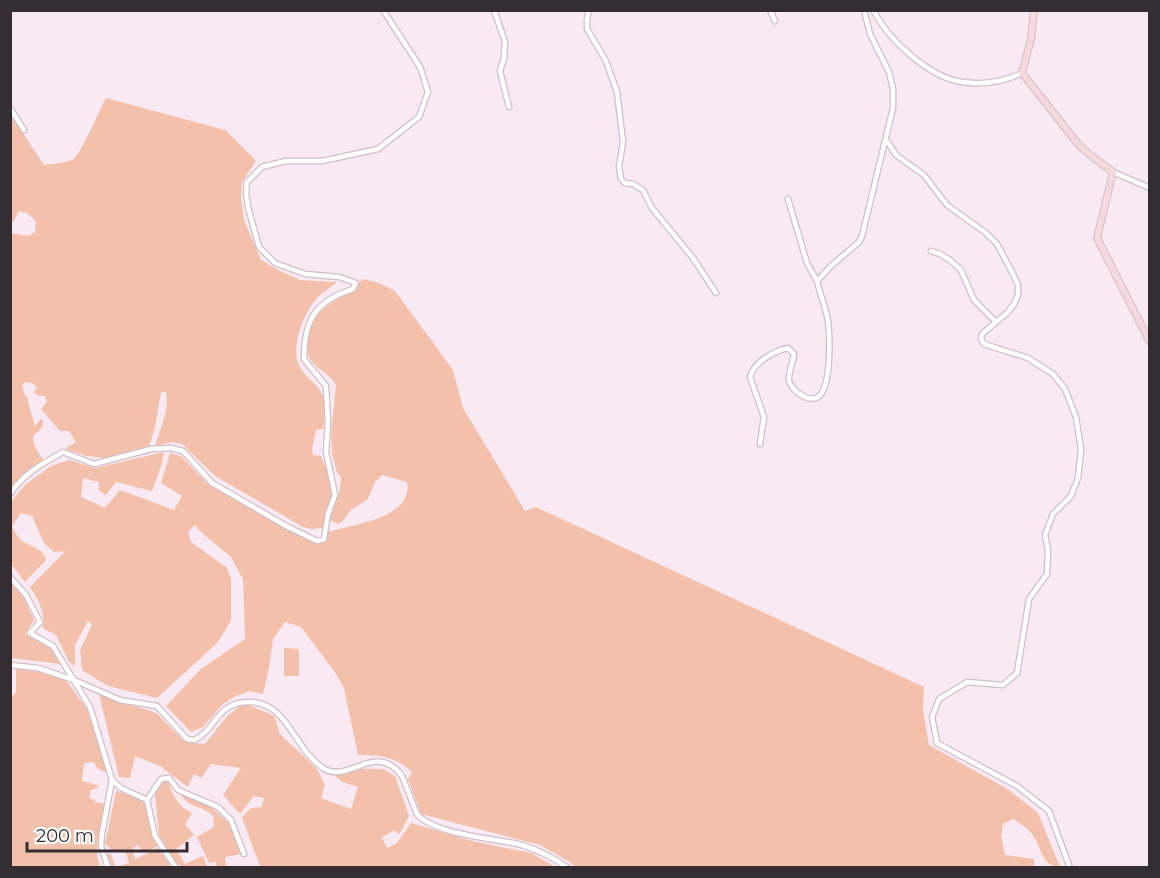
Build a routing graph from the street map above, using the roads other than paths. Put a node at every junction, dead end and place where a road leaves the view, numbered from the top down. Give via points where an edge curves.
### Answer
1 (383, 10) edge
2 (494, 10) edge
3 (589, 10) edge
4 (770, 10) edge
5 (864, 10) edge
6 (873, 10) edge
7 (1034, 10) edge
8 (775, 21) dead end
9 (1022, 73) junction
10 (509, 107) dead end
11 (10, 108) edge
12 (24, 130) dead end
13 (886, 141) junction
14 (1113, 172) junction
15 (1149, 188) edge
16 (788, 199) dead end
17 (931, 251) dead end
18 (817, 281) junction
19 (716, 293) dead end
20 (995, 321) junction
21 (1149, 342) edge
22 (760, 444) dead end
23 (10, 494) edge
24 (10, 577) edge
25 (10, 665) edge
26 (74, 680) junction
27 (112, 780) junction
28 (147, 800) junction
29 (244, 854) dead end
30 (108, 867) edge
31 (176, 867) edge
32 (568, 867) edge
33 (1070, 867) edge

1 - 23 street via 420,67 428,93 419,117 378,149 262,167 247,182 259,247 275,262 304,274 339,277 356,283 353,289 333,295 317,310 304,338 304,359 326,386 326,452 335,495 324,539 317,541 247,504 212,483 183,452 171,448 93,464 63,452 33,470
2 - 10 street via 505,42 500,71
3 - 19 street via 587,29 606,61 617,92 623,142 621,179 643,190 652,208
4 - 8 street
5 - 13 street via 893,89
6 - 9 street via 894,40 944,76 961,82 979,82 999,81
7 - 9 main road
9 - 14 main road via 1078,144
11 - 12 street
13 - 18 street via 862,236
13 - 20 street via 896,155 924,175 947,205 986,233 1005,257 1018,285 1018,295 1007,313
14 - 15 street
14 - 21 main road via 1097,238
16 - 18 street via 807,263
17 - 20 street via 961,270 974,300
18 - 22 street via 828,320 829,340 822,393 810,399 792,387 789,378 794,354 789,348 755,367 751,381 764,417
20 - 33 street via 982,334 984,344 1028,358 1053,374 1065,390 1076,417 1081,449 1077,478 1071,496 1053,514 1045,535 1047,574 1029,599 1017,673 1003,685 968,682 939,699 932,717 937,743 1017,786 1049,811
24 - 26 street via 27,595 40,622 30,633 53,646
25 - 26 street via 38,668
26 - 27 street via 90,707
26 - 32 street via 120,700 157,706 187,739 194,740 233,705 241,702 269,706 323,769 334,772 383,762 402,776 421,819 450,830 522,845
27 - 28 street
27 - 30 street via 102,833
28 - 29 street via 161,779 169,778 178,790 218,807 231,820
28 - 31 street via 155,836

